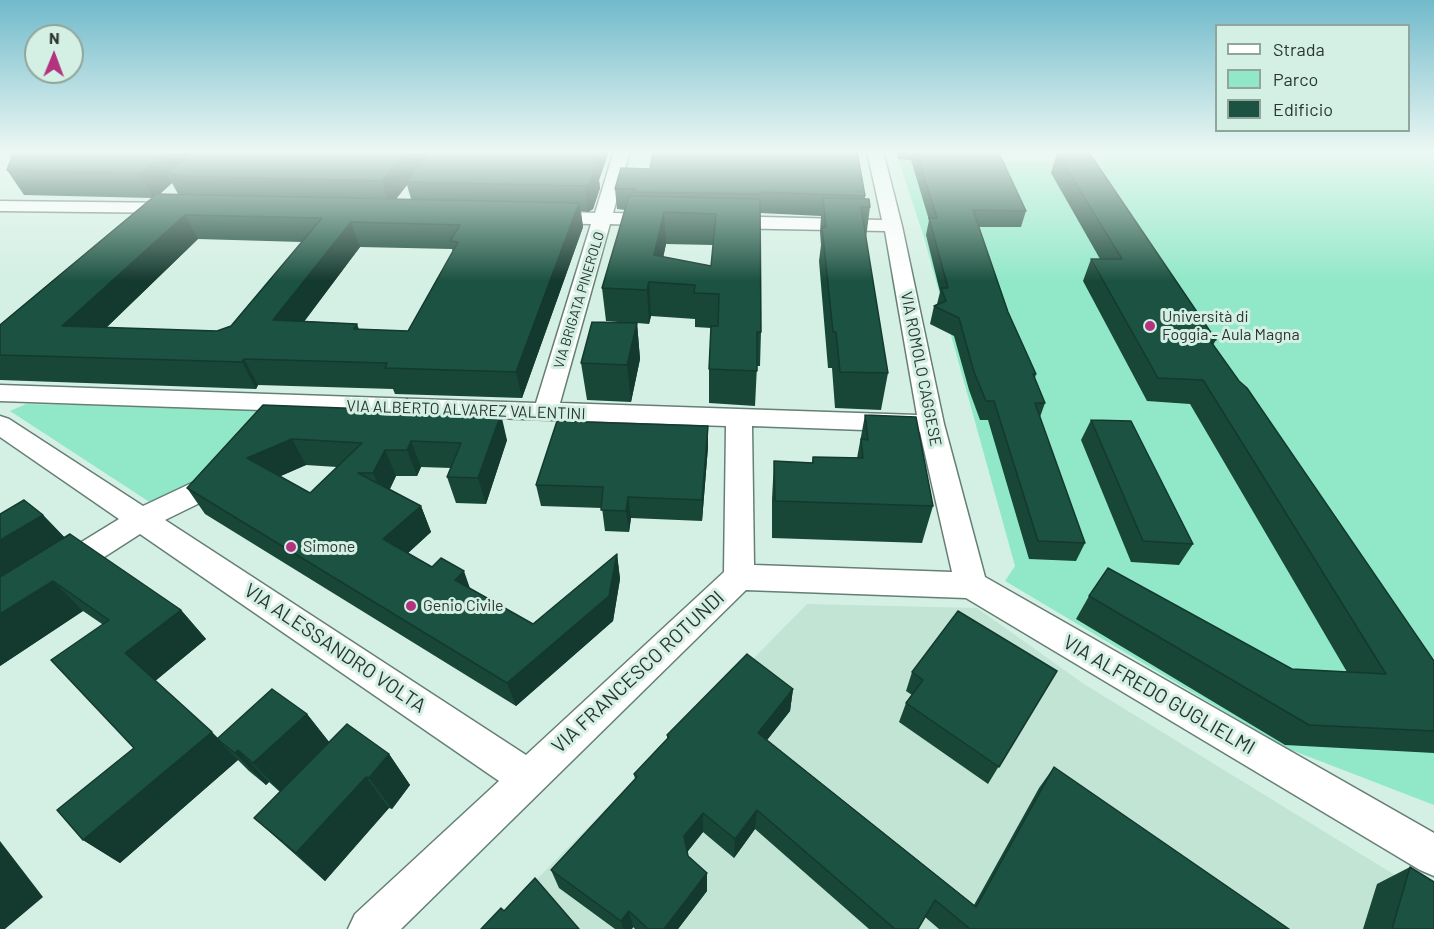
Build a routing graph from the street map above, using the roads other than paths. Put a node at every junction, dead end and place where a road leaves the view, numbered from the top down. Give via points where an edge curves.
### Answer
1 (175, 194) edge
2 (610, 194) edge
3 (885, 194) edge
4 (0, 206) edge
5 (159, 207) junction
6 (195, 208) edge
7 (523, 217) edge
8 (603, 219) junction
9 (672, 220) edge
10 (707, 221) edge
11 (893, 226) junction
12 (134, 229) edge
13 (0, 393) edge
14 (285, 403) junction
15 (545, 413) junction
16 (739, 419) junction
17 (931, 424) junction
18 (0, 425) edge
19 (261, 428) edge
20 (238, 454) edge
21 (143, 518) junction
22 (739, 577) junction
23 (970, 585) junction
24 (0, 608) edge
25 (526, 777) junction
26 (1347, 806) junction
27 (1434, 840) edge
28 (1434, 856) edge
29 (370, 929) edge

1 - 5 street
2 - 8 street, VIA BRIGATA PINEROLO
3 - 11 street, VIA ROMOLO CAGGESE
4 - 5 street
5 - 6 street
5 - 12 street
7 - 8 street
8 - 9 street
8 - 15 street, VIA BRIGATA PINEROLO
10 - 11 street
11 - 17 street, VIA ROMOLO CAGGESE
13 - 14 street, VIA ALBERTO ALVAREZ VALENTINI
14 - 15 street, VIA ALBERTO ALVAREZ VALENTINI
14 - 19 street
15 - 16 street, VIA ALBERTO ALVAREZ VALENTINI
16 - 17 street, VIA ALBERTO ALVAREZ VALENTINI
16 - 22 street
17 - 23 street, VIA ROMOLO CAGGESE
18 - 21 street, VIA ALESSANDRO VOLTA
20 - 21 street via 206,488
21 - 24 street
21 - 25 street, VIA ALESSANDRO VOLTA
22 - 23 street
22 - 25 street, VIA FRANCESCO ROTUNDI
23 - 26 street, VIA ALFREDO GUGLIELMI
25 - 29 street, VIA FRANCESCO ROTUNDI
26 - 27 street, VIA ALFREDO GUGLIELMI
26 - 28 street, VIA ALFREDO GUGLIELMI

